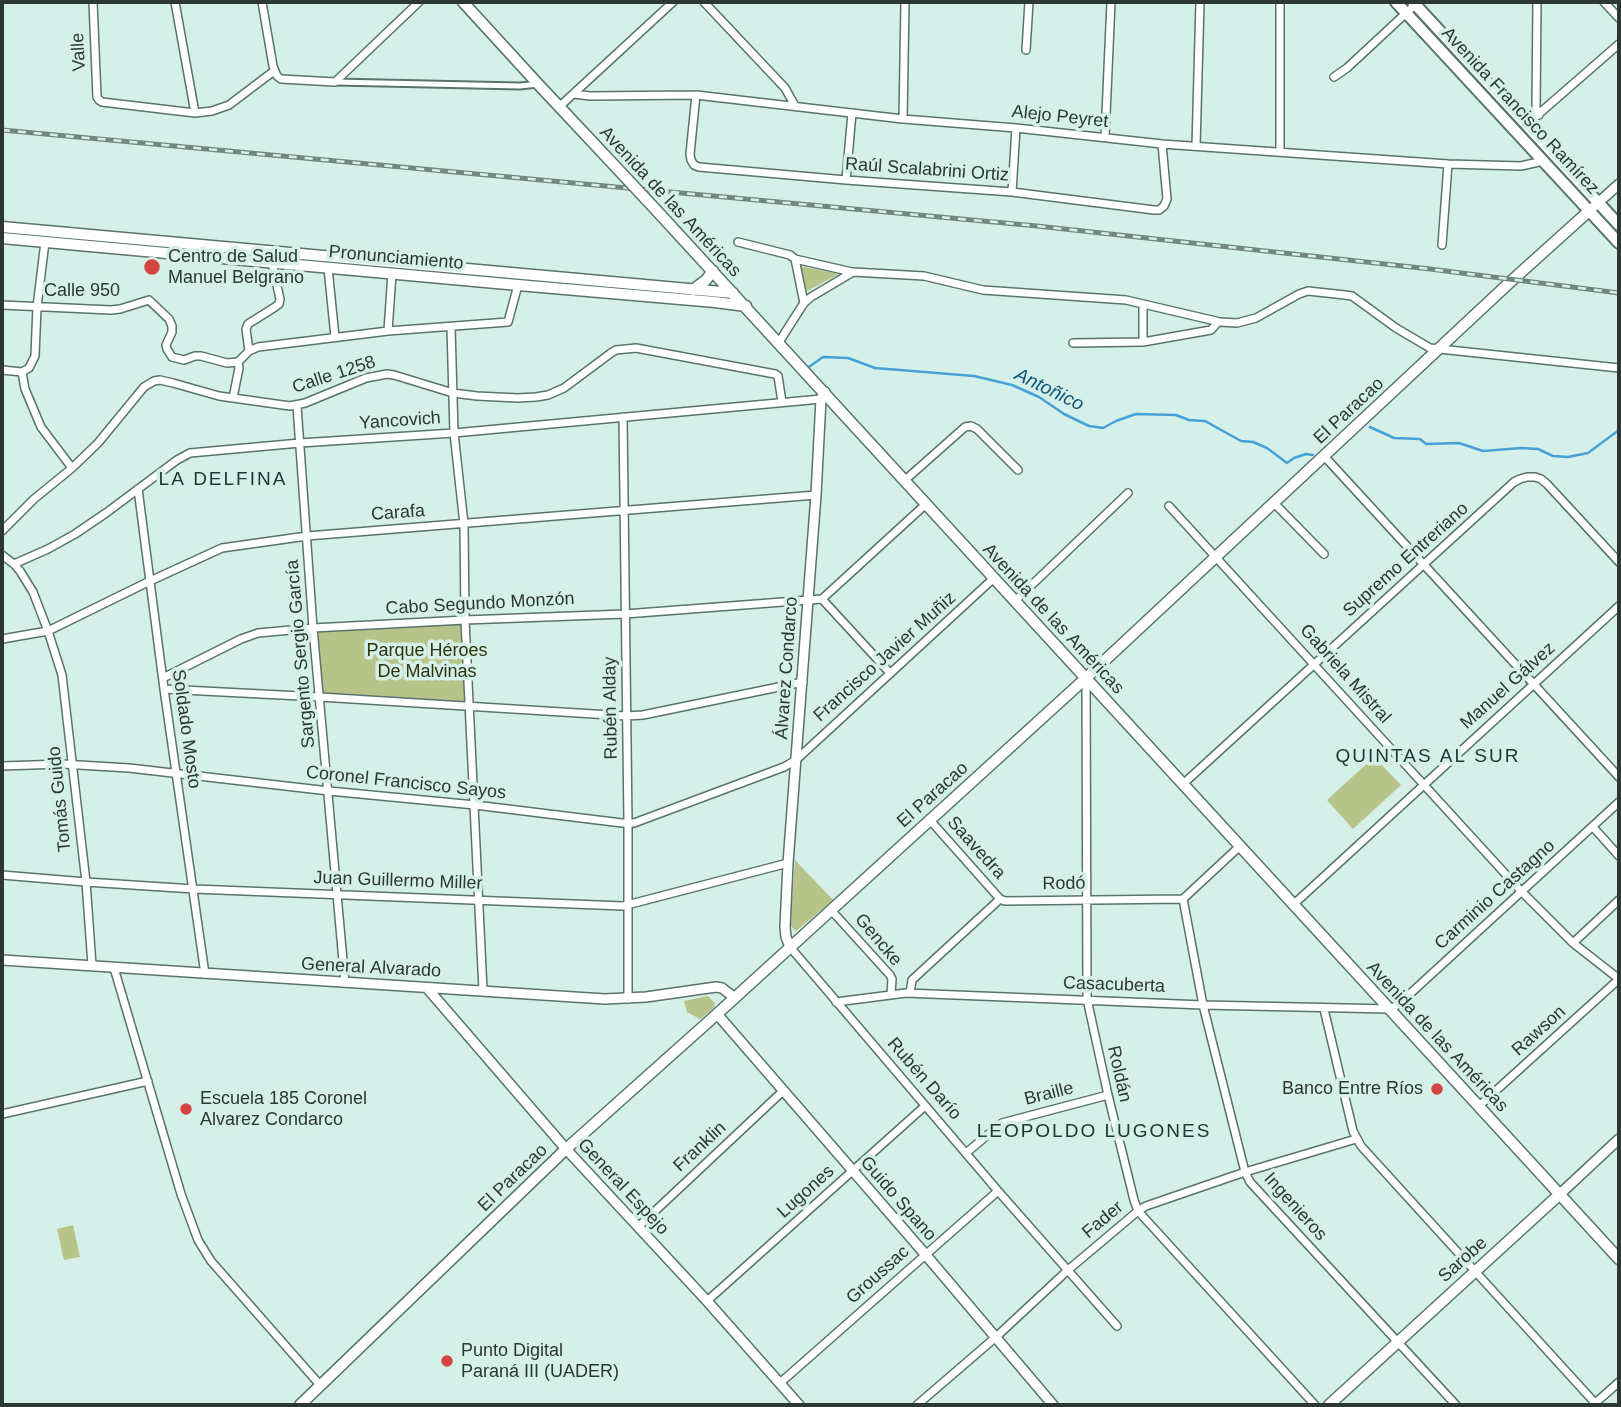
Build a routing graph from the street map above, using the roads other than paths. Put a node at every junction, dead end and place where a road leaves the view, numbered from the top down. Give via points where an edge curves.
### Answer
1 (93, 2) edge
2 (175, 2) edge
3 (262, 2) edge
4 (419, 2) edge
5 (463, 2) edge
6 (673, 2) edge
7 (704, 2) edge
8 (905, 2) edge
9 (1029, 2) edge
10 (1111, 2) edge
11 (1200, 2) edge
12 (1280, 2) edge
13 (1396, 2) edge
14 (1537, 2) edge
15 (1604, 2) edge
16 (1415, 3) edge
17 (1406, 13) junction
18 (1619, 18) edge
19 (1619, 44) edge
20 (1026, 50) dead end
21 (274, 71) junction
22 (1334, 77) dead end
23 (335, 82) junction
24 (538, 85) junction
25 (574, 94) junction
26 (696, 95) junction
27 (794, 106) junction
28 (559, 107) junction
29 (195, 113) junction
30 (852, 113) junction
31 (1539, 115) junction
32 (903, 119) junction
33 (1526, 125) junction
34 (1016, 128) junction
35 (1105, 137) junction
36 (1162, 144) junction
37 (1196, 146) junction
38 (1280, 152) junction
39 (1543, 160) junction
40 (1448, 164) junction
41 (846, 180) junction
42 (1619, 184) edge
43 (1012, 192) junction
44 (1598, 203) junction
45 (1589, 211) junction
46 (1619, 225) edge
47 (2, 227) edge
48 (2, 238) edge
49 (45, 242) junction
50 (738, 242) dead end
51 (1619, 243) edge
52 (1442, 245) dead end
53 (794, 259) junction
54 (272, 263) junction
55 (328, 268) junction
56 (713, 271) junction
57 (853, 272) junction
58 (392, 273) junction
59 (518, 285) junction
60 (692, 290) junction
61 (733, 293) junction
62 (803, 303) junction
63 (1143, 304) junction
64 (2, 305) edge
65 (746, 306) junction
66 (37, 307) junction
67 (1218, 322) junction
68 (450, 327) junction
69 (388, 331) junction
70 (335, 337) junction
71 (779, 342) junction
72 (1143, 342) junction
73 (1073, 343) dead end
74 (1440, 348) junction
75 (249, 351) junction
76 (239, 362) junction
77 (1619, 368) edge
78 (2, 370) edge
79 (25, 370) junction
80 (453, 393) junction
81 (823, 396) junction
82 (233, 398) junction
83 (782, 402) junction
84 (297, 406) junction
85 (623, 416) junction
86 (454, 433) junction
87 (300, 443) junction
88 (1324, 456) junction
89 (72, 468) junction
90 (1018, 470) dead end
91 (904, 481) junction
92 (138, 489) junction
93 (1128, 493) dead end
94 (816, 495) junction
95 (1274, 503) junction
96 (926, 504) junction
97 (1169, 506) dead end
98 (624, 511) junction
99 (464, 524) junction
100 (2, 531) edge
101 (307, 536) junction
102 (1324, 554) dead end
103 (2, 555) edge
104 (1216, 556) junction
105 (2, 562) edge
106 (1619, 562) edge
107 (14, 564) junction
108 (1423, 565) junction
109 (995, 578) junction
110 (149, 581) junction
111 (822, 598) junction
112 (808, 601) junction
113 (1015, 601) junction
114 (1619, 606) edge
115 (625, 614) junction
116 (466, 620) junction
117 (313, 628) junction
118 (48, 631) junction
119 (2, 639) edge
120 (1315, 664) junction
121 (890, 673) junction
122 (163, 678) junction
123 (1086, 678) junction
124 (803, 682) junction
125 (1534, 684) junction
126 (164, 689) junction
127 (320, 697) junction
128 (470, 706) junction
129 (626, 716) junction
130 (796, 760) junction
131 (72, 764) junction
132 (2, 766) edge
133 (176, 773) junction
134 (1619, 777) edge
135 (1424, 783) junction
136 (1183, 784) junction
137 (329, 791) junction
138 (1619, 802) edge
139 (475, 805) junction
140 (929, 820) junction
141 (628, 823) junction
142 (1593, 827) junction
143 (1240, 846) junction
144 (1619, 856) edge
145 (788, 863) junction
146 (2, 875) edge
147 (86, 882) junction
148 (194, 888) junction
149 (1521, 891) junction
150 (337, 895) junction
151 (1000, 899) junction
152 (1087, 899) junction
153 (1183, 899) junction
154 (479, 900) junction
155 (1619, 900) edge
156 (1294, 904) junction
157 (628, 906) junction
158 (831, 910) junction
159 (1573, 943) junction
160 (790, 947) junction
161 (2, 960) edge
162 (92, 965) junction
163 (114, 968) junction
164 (205, 974) junction
165 (1619, 979) edge
166 (345, 983) junction
167 (427, 988) junction
168 (483, 990) junction
169 (910, 993) junction
170 (891, 994) junction
171 (735, 998) junction
172 (628, 999) junction
173 (1087, 999) junction
174 (836, 1002) junction
175 (1203, 1005) junction
176 (1324, 1009) junction
177 (1391, 1009) junction
178 (717, 1014) junction
179 (148, 1081) junction
180 (783, 1091) junction
181 (1108, 1095) junction
182 (925, 1106) junction
183 (1479, 1106) junction
184 (2, 1114) edge
185 (1356, 1139) junction
186 (1619, 1139) edge
187 (566, 1149) junction
188 (966, 1153) junction
189 (853, 1170) junction
190 (1245, 1172) junction
191 (998, 1191) junction
192 (1560, 1194) junction
193 (1138, 1211) junction
194 (638, 1227) junction
195 (925, 1254) junction
196 (1619, 1259) edge
197 (1068, 1270) junction
198 (1475, 1271) junction
199 (707, 1301) junction
200 (1117, 1326) dead end
201 (996, 1337) junction
202 (1398, 1341) junction
203 (1619, 1382) edge
204 (780, 1383) junction
205 (320, 1385) junction
206 (1594, 1404) edge
207 (300, 1405) edge
208 (799, 1405) edge
209 (917, 1405) edge
210 (1053, 1405) edge
211 (1315, 1405) edge
212 (1329, 1405) edge
213 (1456, 1405) edge

1 - 29 street, Valle via 99,100
2 - 29 street
3 - 21 street
4 - 23 street
5 - 24 main road, Avenida de las Américas
6 - 25 street
7 - 27 street via 785,88
8 - 32 street
9 - 20 street
10 - 35 street
11 - 37 street
12 - 38 street
13 - 17 main road, Avenida Francisco Ramírez
14 - 31 street
15 - 18 street
16 - 17 street
16 - 33 main road, Avenida Francisco Ramírez
17 - 22 street
17 - 39 main road, Avenida Francisco Ramírez
19 - 31 street
21 - 23 street via 281,79
21 - 29 street via 221,109
23 - 24 street
24 - 28 main road, Avenida de las Américas
25 - 26 street, Alejo Peyret
25 - 28 street
26 - 27 street, Alejo Peyret
26 - 41 street, Raúl Scalabrini Ortiz via 690,154 694,165
27 - 30 street, Alejo Peyret
28 - 56 main road, Avenida de las Américas, bridge
30 - 32 street, Alejo Peyret
30 - 41 street
31 - 33 street
32 - 34 street, Alejo Peyret
33 - 44 main road, Avenida Francisco Ramírez
34 - 35 street, Alejo Peyret
34 - 43 street
35 - 36 street, Alejo Peyret
36 - 37 street, Alejo Peyret
36 - 43 street, Raúl Scalabrini Ortiz via 1167,199 1159,209
37 - 38 street, Alejo Peyret
38 - 40 street, Alejo Peyret
39 - 40 street, Alejo Peyret via 1521,166
39 - 45 main road, Avenida Francisco Ramírez
40 - 52 street
41 - 43 street, Raúl Scalabrini Ortiz
42 - 44 street
44 - 45 street
44 - 46 main road, Avenida Francisco Ramírez
45 - 51 main road, Avenida Francisco Ramírez
45 - 74 main road, El Paracao
47 - 60 main road, Pronunciamiento
48 - 49 main road, Pronunciamiento
49 - 54 main road, Pronunciamiento
49 - 66 street
50 - 53 street
53 - 57 street
53 - 62 street
54 - 55 main road, Pronunciamiento
54 - 75 street via 279,304 248,324
55 - 58 main road, Pronunciamiento
55 - 70 street
56 - 60 main road
56 - 61 main road, Avenida de las Américas
57 - 62 street
57 - 63 street via 924,276 983,290
58 - 59 main road, Pronunciamiento
58 - 69 street
59 - 65 main road, Pronunciamiento
59 - 68 street via 508,322
60 - 61 main road, Pronunciamiento
61 - 65 main road, Avenida de las Américas
62 - 71 street
63 - 67 street
63 - 72 street
64 - 66 street, Calle 950
65 - 71 main road, Avenida de las Américas
66 - 76 street, Calle 950 via 111,310 149,300 172,326 166,345 172,358 201,356
66 - 79 street via 34,356
67 - 72 street via 1211,330
67 - 74 street via 1256,318 1308,291 1345,295 1430,348
68 - 69 street
68 - 80 street
69 - 70 street
70 - 75 street
71 - 81 main road, Avenida de las Américas
72 - 73 street
74 - 77 street
74 - 88 main road, El Paracao
75 - 76 street
76 - 82 street
78 - 79 street
79 - 89 street via 25,388 41,427
80 - 83 street, Calle 1258 via 518,398 548,395 616,350 636,348 775,374
80 - 84 street, Calle 1258 via 394,375 376,375
80 - 86 street
81 - 83 street, Yancovich
81 - 91 main road, Avenida de las Américas
81 - 94 street, Álvarez Condarco
82 - 84 street, Calle 1258
82 - 89 street, Calle 1258 via 160,380 148,383
83 - 85 street, Yancovich
84 - 87 street, Sargento Sergio García
85 - 86 street, Yancovich
85 - 98 street, Rubén Alday
86 - 87 street, Yancovich
86 - 99 street
87 - 92 street, Yancovich via 190,453
87 - 101 street, Sargento Sergio García
88 - 95 main road, El Paracao
88 - 108 street
89 - 100 street, Calle 1258
90 - 91 street via 971,426
91 - 96 main road, Avenida de las Américas
92 - 107 street, Yancovich via 75,534
92 - 110 street, Soldado Mosto
93 - 113 street
94 - 98 street, Carafa
94 - 112 street, Álvarez Condarco
95 - 102 street
95 - 104 main road, El Paracao
96 - 109 main road, Avenida de las Américas
96 - 111 street
97 - 104 street, Gabriela Mistral
98 - 99 street, Carafa
98 - 115 street, Rubén Alday
99 - 101 street, Carafa
99 - 116 street
101 - 110 street, Carafa via 222,548
101 - 117 street, Sargento Sergio García
103 - 107 street
104 - 120 street, Gabriela Mistral
104 - 123 main road, El Paracao
105 - 107 street
106 - 108 street, Supremo Entreriano via 1547,484 1527,477 1514,482
107 - 118 street via 33,592
108 - 120 street, Supremo Entreriano
108 - 125 street
109 - 113 main road, Avenida de las Américas
109 - 121 street, Francisco Javier Muñiz
110 - 118 street, Carafa
110 - 122 street, Soldado Mosto
111 - 112 street, Cabo Segundo Monzón
111 - 121 street
112 - 115 street, Cabo Segundo Monzón
112 - 124 street, Álvarez Condarco
113 - 123 main road, Avenida de las Américas
114 - 125 street, Manuel Gálvez
115 - 116 street, Cabo Segundo Monzón
115 - 129 street, Rubén Alday
116 - 117 street, Cabo Segundo Monzón
116 - 128 street
117 - 122 street, Cabo Segundo Monzón via 249,635
117 - 127 street, Sargento Sergio García
118 - 119 street, Carafa
118 - 131 street, Tomás Guido via 64,687
120 - 135 street, Gabriela Mistral
120 - 136 street, Supremo Entreriano
121 - 130 street, Francisco Javier Muñiz
122 - 126 street, Soldado Mosto
123 - 136 main road, Avenida de las Américas
123 - 140 main road, El Paracao
123 - 152 street, Roldán
124 - 129 street
124 - 130 street, Álvarez Condarco
125 - 134 street
125 - 135 street, Manuel Gálvez
126 - 127 street
126 - 133 street, Soldado Mosto
127 - 128 street
127 - 137 street, Sargento Sergio García
128 - 129 street
128 - 139 street
129 - 141 street, Rubén Alday
130 - 141 street, Coronel Francisco Sayos
130 - 145 street, Álvarez Condarco
131 - 132 street, Coronel Francisco Sayos
131 - 133 street, Coronel Francisco Sayos
131 - 147 street, Tomás Guido
133 - 137 street, Coronel Francisco Sayos
133 - 148 street, Soldado Mosto
135 - 149 street, Gabriela Mistral
135 - 156 street, Manuel Gálvez
136 - 143 main road, Avenida de las Américas
137 - 139 street, Coronel Francisco Sayos
137 - 150 street, Sargento Sergio García
138 - 142 street, Carminio Castagno
139 - 141 street, Coronel Francisco Sayos
139 - 154 street
140 - 151 street, Saavedra
140 - 158 main road, El Paracao
141 - 157 street, Rubén Alday
142 - 144 street
142 - 149 street, Carminio Castagno
143 - 153 street
143 - 156 main road, Avenida de las Américas
145 - 157 street, Juan Guillermo Miller
145 - 160 street, Álvarez Condarco via 785,927
146 - 147 street, Juan Guillermo Miller
147 - 148 street, Juan Guillermo Miller
147 - 162 street, Tomás Guido
148 - 150 street, Juan Guillermo Miller
148 - 164 street, Soldado Mosto
149 - 159 street, Gabriela Mistral
149 - 177 street, Carminio Castagno
150 - 154 street, Juan Guillermo Miller
150 - 166 street, Sargento Sergio García
151 - 152 street, Rodó
151 - 169 street via 912,980
152 - 153 street, Rodó
152 - 173 street, Roldán
153 - 175 street, Ingenieros
154 - 157 street, Juan Guillermo Miller
154 - 168 street
155 - 159 street
156 - 177 main road, Avenida de las Américas
157 - 172 street, Rubén Alday
158 - 160 main road, El Paracao
158 - 170 street, Gencke via 890,975
159 - 165 street, Gabriela Mistral
160 - 171 main road, El Paracao
160 - 174 street, Rubén Darío
161 - 162 street, General Alvarado
162 - 163 street, General Alvarado
163 - 164 street, General Alvarado
163 - 179 street
164 - 166 street, General Alvarado
165 - 183 street, Rawson
166 - 167 street, General Alvarado
167 - 168 street, General Alvarado
167 - 187 street, General Espejo
168 - 172 street, General Alvarado
169 - 170 street, Casacuberta
169 - 173 street, Casacuberta
170 - 174 street, Casacuberta
171 - 172 street, General Alvarado via 716,987
171 - 178 main road, El Paracao
173 - 175 street, Casacuberta
173 - 181 street, Roldán
174 - 182 street, Rubén Darío
175 - 176 street, Casacuberta
175 - 190 street, Ingenieros
176 - 177 street, Casacuberta
176 - 185 street
177 - 183 main road, Avenida de las Américas
178 - 180 street, Guido Spano
178 - 187 main road, El Paracao
179 - 184 street
179 - 205 street via 198,1240 211,1261
180 - 189 street, Guido Spano
180 - 194 street, Franklin
181 - 188 street, Braille via 1002,1123
181 - 193 street, Roldán
182 - 188 street, Rubén Darío
182 - 189 street, Lugones
183 - 192 main road, Avenida de las Américas
185 - 190 street, Fader
185 - 198 street
186 - 192 street, Sarobe
187 - 194 street, General Espejo
187 - 205 main road, El Paracao
188 - 191 street, Rubén Darío
189 - 195 street, Guido Spano
189 - 199 street, Lugones
190 - 193 street, Fader
190 - 202 street, Ingenieros
191 - 195 street, Groussac
191 - 197 street, Rubén Darío
192 - 196 main road, Avenida de las Américas
192 - 198 main road, Sarobe
193 - 197 street, Fader
193 - 211 street, Roldán
194 - 199 street, General Espejo
195 - 201 street, Guido Spano
195 - 204 street, Groussac
197 - 200 street, Rubén Darío
197 - 201 street, Fader
198 - 202 main road, Sarobe
198 - 206 street
199 - 204 street, General Espejo
201 - 209 street, Fader
201 - 210 street, Guido Spano
202 - 212 main road, Sarobe
202 - 213 street, Ingenieros
203 - 206 street
204 - 208 street, General Espejo
205 - 207 main road, El Paracao

